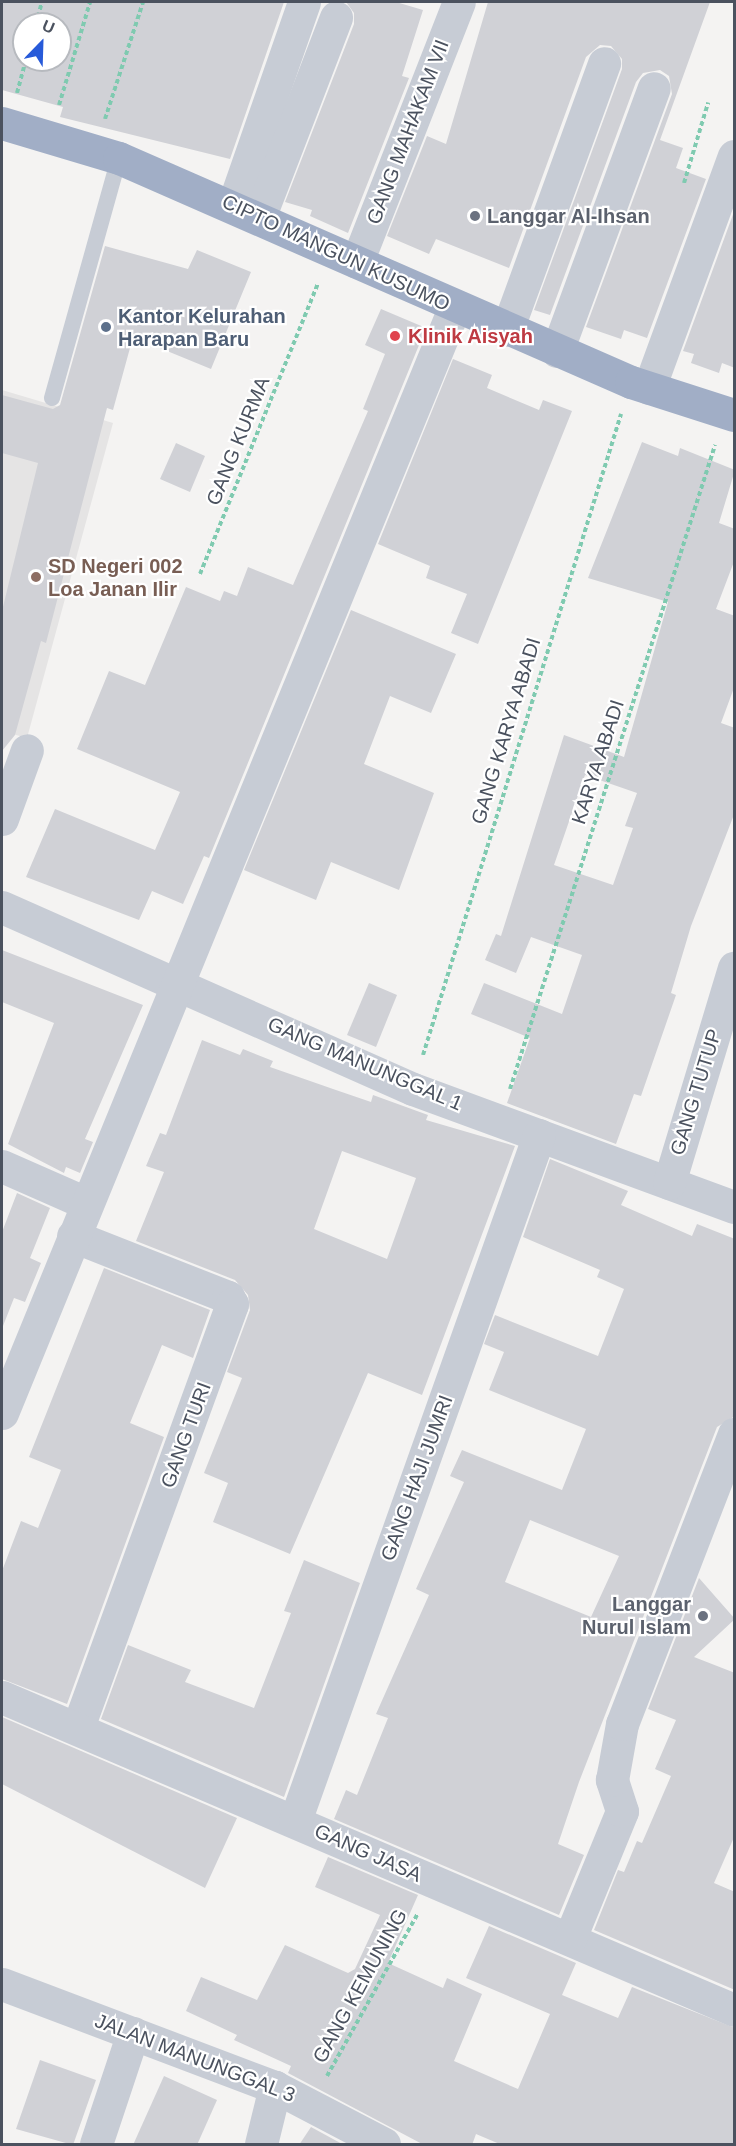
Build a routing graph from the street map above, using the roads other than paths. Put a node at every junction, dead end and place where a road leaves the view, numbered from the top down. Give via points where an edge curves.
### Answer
1 (304, 2) edge
2 (459, 2) edge
3 (336, 17) dead end
4 (604, 63) dead end
5 (654, 88) dead end
6 (2, 123) edge
7 (107, 155) junction
8 (735, 156) edge
9 (246, 212) junction
10 (344, 257) junction
11 (454, 308) junction
12 (507, 330) junction
13 (557, 351) junction
14 (640, 385) junction
15 (51, 398) dead end
16 (730, 414) edge
17 (27, 750) dead end
18 (2, 819) edge
19 (2, 907) edge
20 (735, 968) edge
21 (175, 979) junction
22 (539, 1135) junction
23 (2, 1166) edge
24 (669, 1183) junction
25 (86, 1203) junction
26 (735, 1207) edge
27 (73, 1236) junction
28 (2, 1413) edge
29 (735, 1434) edge
30 (2, 1697) edge
31 (78, 1728) junction
32 (295, 1821) junction
33 (570, 1938) junction
34 (2, 1984) edge
35 (735, 2010) edge
36 (133, 2032) junction
37 (275, 2087) junction
38 (96, 2145) edge
39 (261, 2145) edge
40 (384, 2145) edge

1 - 9 street
2 - 10 street, GANG MAHAKAM VII
3 - 9 street
4 - 12 street
5 - 13 street
6 - 7 highway, CIPTO MANGUN KUSUMO
7 - 9 highway, CIPTO MANGUN KUSUMO
7 - 15 lane
8 - 14 street
9 - 10 highway, CIPTO MANGUN KUSUMO
10 - 11 highway, CIPTO MANGUN KUSUMO
11 - 12 highway, CIPTO MANGUN KUSUMO
11 - 21 street
12 - 13 highway, CIPTO MANGUN KUSUMO
13 - 14 highway, CIPTO MANGUN KUSUMO
14 - 16 highway, CIPTO MANGUN KUSUMO
17 - 18 street
19 - 21 street, GANG MANUNGGAL 1
20 - 24 street, GANG TUTUP
21 - 22 street, GANG MANUNGGAL 1 via 413,1089
21 - 25 street
22 - 24 street, GANG MANUNGGAL 1
22 - 32 street, GANG HAJI JUMRI
23 - 25 street
24 - 26 street, GANG MANUNGGAL 1
25 - 27 street
27 - 28 street
27 - 31 street, GANG TURI via 228,1297 232,1304
29 - 33 street via 622,1724 612,1765 622,1811
30 - 31 street, GANG JASA
31 - 32 street, GANG JASA
32 - 33 street, GANG JASA
33 - 35 street, GANG JASA
34 - 36 street, JALAN MANUNGGAL 3
36 - 37 street, JALAN MANUNGGAL 3
36 - 38 street
37 - 39 street
37 - 40 street, JALAN MANUNGGAL 3

